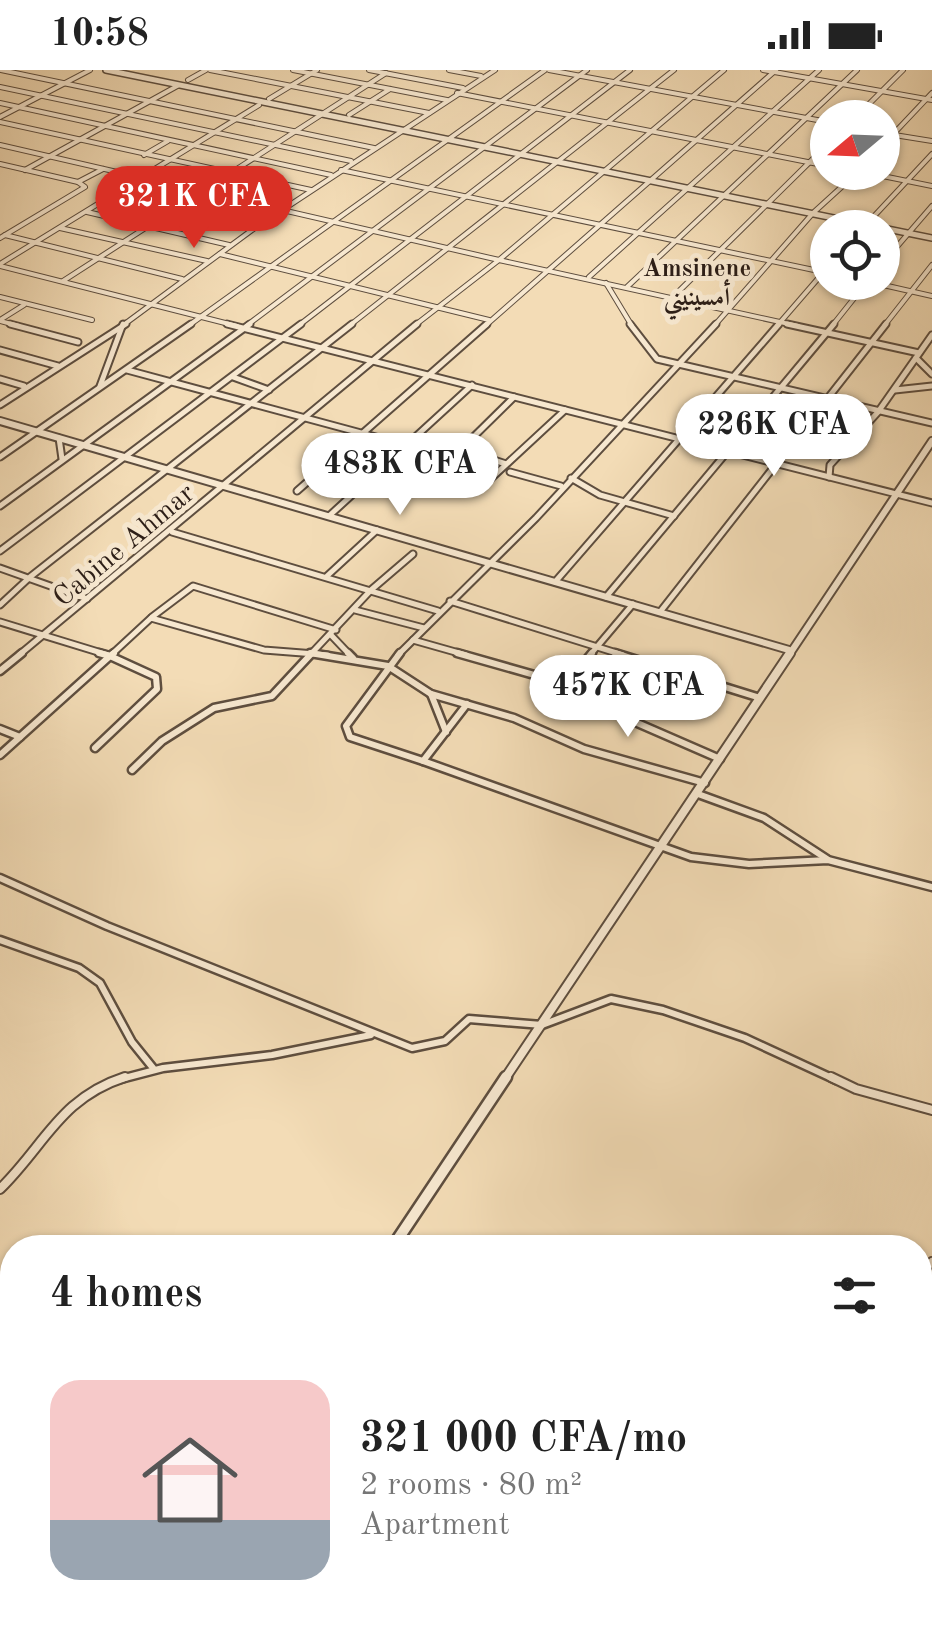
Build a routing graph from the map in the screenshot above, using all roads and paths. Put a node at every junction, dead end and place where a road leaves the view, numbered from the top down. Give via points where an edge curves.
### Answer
1 (1, 70) edge
2 (90, 70) edge
3 (106, 70) edge
4 (208, 70) edge
5 (293, 70) edge
6 (318, 70) edge
7 (369, 70) edge
8 (449, 70) edge
9 (495, 70) edge
10 (547, 70) edge
11 (587, 70) edge
12 (630, 70) edge
13 (674, 70) edge
14 (724, 70) edge
15 (763, 70) edge
16 (819, 70) edge
17 (858, 70) edge
18 (903, 70) edge
19 (775, 71) edge
20 (386, 73) junction
21 (311, 74) junction
22 (482, 76) junction
23 (579, 76) junction
24 (810, 78) junction
25 (188, 80) dead end
26 (612, 83) junction
27 (64, 84) junction
28 (843, 84) junction
29 (179, 85) junction
30 (368, 85) junction
31 (0, 86) edge
32 (292, 86) junction
33 (463, 88) junction
34 (390, 89) junction
35 (648, 89) junction
36 (882, 91) junction
37 (932, 92) edge
38 (456, 93) junction
39 (42, 95) junction
40 (349, 97) junction
41 (691, 97) junction
42 (268, 99) dead end
43 (447, 100) junction
44 (873, 100) edge
45 (929, 100) edge
46 (149, 101) junction
47 (371, 102) junction
48 (0, 103) edge
49 (500, 103) junction
50 (259, 105) dead end
51 (738, 105) junction
52 (19, 108) junction
53 (534, 109) junction
54 (773, 112) junction
55 (430, 113) junction
56 (126, 114) junction
57 (322, 114) junction
58 (349, 115) dead end
59 (570, 116) junction
60 (0, 119) edge
61 (237, 119) junction
62 (809, 119) junction
63 (606, 122) junction
64 (104, 126) junction
65 (900, 127) edge
66 (650, 130) junction
67 (405, 131) junction
68 (216, 132) junction
69 (296, 132) junction
70 (900, 136) edge
71 (80, 140) junction
72 (169, 140) junction
73 (448, 140) junction
74 (696, 140) junction
75 (932, 142) edge
76 (0, 145) edge
77 (274, 145) junction
78 (192, 146) junction
79 (484, 147) junction
80 (375, 148) junction
81 (732, 148) junction
82 (144, 154) junction
83 (519, 154) junction
84 (932, 154) edge
85 (771, 155) junction
86 (48, 156) junction
87 (250, 158) junction
88 (168, 159) junction
89 (353, 162) junction
90 (555, 162) junction
91 (809, 162) joint
92 (0, 164) edge
93 (102, 168) junction
94 (25, 170) junction
95 (340, 170) junction
96 (602, 171) junction
97 (230, 173) junction
98 (332, 176) junction
99 (142, 177) junction
100 (900, 179) edge
101 (650, 180) junction
102 (907, 180) junction
103 (394, 181) junction
104 (78, 182) junction
105 (932, 186) edge
106 (430, 188) junction
107 (687, 188) junction
108 (313, 190) junction
109 (840, 190) edge
110 (202, 191) junction
111 (112, 196) junction
112 (466, 196) junction
113 (724, 196) junction
114 (765, 204) junction
115 (504, 205) junction
116 (932, 206) edge
117 (285, 209) junction
118 (817, 210) edge
119 (879, 210) edge
120 (173, 211) junction
121 (86, 212) junction
122 (810, 212) edge
123 (552, 215) junction
124 (810, 218) edge
125 (338, 220) junction
126 (599, 224) junction
127 (148, 226) junction
128 (60, 228) junction
129 (252, 230) junction
130 (376, 230) junction
131 (638, 232) junction
132 (900, 232) edge
133 (909, 233) junction
134 (2, 236) edge
135 (412, 238) junction
136 (932, 238) edge
137 (676, 241) junction
138 (123, 242) junction
139 (34, 243) junction
140 (900, 243) edge
141 (230, 246) junction
142 (450, 248) junction
143 (719, 250) junction
144 (220, 254) junction
145 (97, 259) junction
146 (499, 260) junction
147 (208, 261) junction
148 (772, 261) junction
149 (932, 264) edge
150 (0, 265) edge
151 (270, 267) junction
152 (547, 268) junction
153 (810, 268) edge
154 (313, 277) junction
155 (588, 277) junction
156 (184, 280) junction
157 (63, 281) junction
158 (605, 282) junction
159 (350, 286) junction
160 (627, 287) junction
161 (810, 289) edge
162 (900, 289) edge
163 (910, 291) junction
164 (390, 296) junction
165 (932, 296) edge
166 (0, 297) edge
167 (672, 298) junction
168 (854, 300) edge
169 (151, 302) junction
170 (26, 304) junction
171 (436, 307) junction
172 (728, 308) junction
173 (202, 316) junction
174 (92, 320) dead end
175 (490, 320) junction
176 (0, 321) edge
177 (124, 322) junction
178 (781, 322) junction
179 (244, 326) junction
180 (826, 332) junction
181 (932, 335) edge
182 (284, 336) junction
183 (78, 342) dead end
184 (872, 343) junction
185 (324, 346) junction
186 (0, 350) edge
187 (917, 356) junction
188 (374, 359) junction
189 (678, 364) junction
190 (59, 366) junction
191 (126, 369) junction
192 (430, 373) junction
193 (932, 374) edge
194 (733, 376) junction
195 (233, 377) junction
196 (0, 379) edge
197 (170, 381) junction
198 (472, 384) junction
199 (26, 386) junction
200 (932, 386) edge
201 (481, 387) junction
202 (780, 387) junction
203 (269, 390) junction
204 (894, 390) junction
205 (96, 392) junction
206 (213, 392) junction
207 (515, 396) junction
208 (828, 398) junction
209 (254, 403) junction
210 (0, 405) edge
211 (566, 409) junction
212 (878, 412) junction
213 (307, 419) junction
214 (0, 421) edge
215 (932, 423) edge
216 (623, 424) junction
217 (40, 432) junction
218 (363, 432) junction
219 (59, 438) junction
220 (681, 438) junction
221 (932, 441) edge
222 (82, 445) junction
223 (410, 445) junction
224 (459, 449) junction
225 (424, 450) dead end
226 (732, 450) junction
227 (125, 457) junction
228 (0, 458) edge
229 (62, 459) junction
230 (448, 462) dead end
231 (781, 463) junction
232 (506, 464) junction
233 (170, 470) junction
234 (510, 472) dead end
235 (829, 477) junction
236 (571, 478) junction
237 (484, 485) dead end
238 (224, 486) junction
239 (562, 486) junction
240 (297, 491) dead end
241 (896, 494) junction
242 (625, 500) junction
243 (932, 503) edge
244 (0, 506) edge
245 (330, 516) junction
246 (674, 516) junction
247 (377, 530) junction
248 (171, 532) junction
249 (0, 551) edge
250 (413, 554) dead end
251 (489, 563) junction
252 (0, 568) edge
253 (30, 577) junction
254 (326, 577) junction
255 (554, 582) junction
256 (372, 590) junction
257 (606, 597) junction
258 (87, 600) junction
259 (450, 601) junction
260 (633, 604) junction
261 (0, 606) edge
262 (355, 610) dead end
263 (438, 612) junction
264 (660, 612) junction
265 (151, 618) junction
266 (0, 622) edge
267 (424, 628) junction
268 (333, 632) junction
269 (45, 635) junction
270 (413, 640) junction
271 (594, 647) junction
272 (790, 650) junction
273 (315, 653) junction
274 (110, 656) junction
275 (354, 659) junction
276 (388, 666) junction
277 (0, 670) edge
278 (560, 684) junction
279 (431, 694) junction
280 (757, 697) junction
281 (468, 704) junction
282 (0, 729) edge
283 (446, 732) junction
284 (20, 737) junction
285 (96, 748) dead end
286 (0, 755) edge
287 (720, 759) junction
288 (422, 761) junction
289 (132, 770) dead end
290 (705, 783) junction
291 (698, 794) junction
292 (664, 845) junction
293 (828, 860) junction
294 (0, 878) edge
295 (932, 888) edge
296 (0, 940) edge
297 (542, 1026) junction
298 (372, 1035) junction
299 (153, 1068) junction
300 (932, 1110) edge
301 (0, 1188) edge
302 (401, 1235) edge

1 - 27 street
2 - 27 street
3 - 29 street
4 - 25 street
4 - 32 street
5 - 21 street
6 - 21 street
7 - 20 street
8 - 22 street
9 - 22 street
10 - 23 street
10 - 49 street
11 - 23 street
12 - 26 street
13 - 35 street
14 - 41 street, Cabine Ahmar
15 - 19 street
16 - 24 street
17 - 28 street
18 - 36 street
19 - 24 street
19 - 51 street
20 - 30 street
20 - 33 street
21 - 30 street
21 - 32 street
22 - 33 street
23 - 26 street
23 - 53 street
24 - 28 street
24 - 54 street
26 - 35 street
26 - 59 street
27 - 39 street
27 - 46 street
28 - 36 street
28 - 62 street
29 - 46 street
29 - 57 street
30 - 34 street
30 - 40 street
31 - 39 street
32 - 40 street
32 - 42 street
33 - 38 street
34 - 43 street
34 - 47 street
35 - 41 street
35 - 63 street
36 - 44 street
36 - 45 street
37 - 45 street
38 - 43 street
38 - 49 street
39 - 52 street
39 - 56 street
40 - 47 street
40 - 57 street
41 - 51 street
41 - 66 street, Cabine Ahmar
43 - 55 street
45 - 65 street
46 - 56 street
46 - 61 street
47 - 55 street
47 - 58 street
48 - 52 street
49 - 53 street
49 - 73 street
50 - 61 street
51 - 54 street
51 - 74 street
52 - 60 street
52 - 64 street
53 - 59 street
53 - 79 street
54 - 62 street
54 - 81 street
55 - 67 street
56 - 64 street
56 - 68 street
57 - 67 street
57 - 69 street
59 - 63 street
59 - 83 street
60 - 71 street
61 - 68 street
61 - 69 street
62 - 85 street
63 - 66 street
63 - 90 street
64 - 71 street
64 - 72 street
66 - 74 street
66 - 96 street, Cabine Ahmar
67 - 73 street
67 - 80 street
68 - 77 street
68 - 78 street
69 - 77 street
69 - 80 street
70 - 75 street
71 - 82 street
71 - 86 street
72 - 78 street
72 - 82 street
73 - 79 street
73 - 103 street
74 - 81 street
74 - 101 street
76 - 86 street
77 - 87 street
77 - 89 street
78 - 87 street
78 - 88 street
79 - 83 street
79 - 106 street
80 - 89 street
81 - 85 street
81 - 107 street
82 - 88 street
83 - 90 street
83 - 112 street
84 - 102 street
85 - 91 street
85 - 113 street
86 - 93 street
86 - 94 street
87 - 97 street
87 - 98 street
88 - 97 street
88 - 99 street
89 - 95 street
90 - 96 street
90 - 115 street
91 - 114 street
92 - 94 street
93 - 99 street
93 - 104 street
94 - 104 street
95 - 98 street
95 - 103 street
96 - 101 street
96 - 123 street, Cabine Ahmar
97 - 108 street
97 - 110 street
98 - 108 street
99 - 110 street
99 - 111 street
100 - 102 street
101 - 107 street
101 - 126 street
102 - 105 street
102 - 119 street
103 - 106 street
103 - 125 street
104 - 134 street via 85,187
106 - 112 street
106 - 130 street
107 - 113 street
107 - 131 street
108 - 117 street
109 - 118 street
110 - 117 street
110 - 120 street
111 - 120 street
111 - 121 street
112 - 115 street
112 - 135 street
113 - 114 street
113 - 137 street
114 - 122 street
114 - 143 street
115 - 123 street
115 - 142 street
116 - 133 street
117 - 125 street
117 - 129 street
120 - 127 street
120 - 129 street
121 - 127 street
121 - 128 street
123 - 126 street
123 - 146 street, Cabine Ahmar
124 - 148 street
125 - 130 street
125 - 151 street
126 - 131 street
126 - 152 street
127 - 138 street
127 - 141 street
128 - 138 street
128 - 139 street
129 - 141 street
130 - 135 street
130 - 154 street
131 - 137 street
131 - 155 street
132 - 133 street
133 - 136 street
133 - 140 street
134 - 139 street
135 - 142 street
135 - 159 street
137 - 143 street
137 - 160 street
138 - 145 street
138 - 147 street
139 - 145 street
139 - 150 street
141 - 144 street
142 - 146 street
142 - 164 street
143 - 148 street
143 - 167 street
144 - 147 street
144 - 151 street
145 - 156 street
145 - 157 street
146 - 152 street
146 - 171 street, Cabine Ahmar
147 - 156 street
148 - 153 street
148 - 172 street
149 - 163 street
150 - 157 street
151 - 154 street
151 - 173 street
152 - 155 street
152 - 175 street
154 - 159 street
154 - 179 street
155 - 158 street
156 - 169 street
157 - 169 street
158 - 160 street
158 - 189 street via 644,348
159 - 164 street
159 - 182 street
160 - 167 street
161 - 178 street
162 - 163 street
163 - 165 street
163 - 184 street
164 - 171 street
164 - 185 street
166 - 170 street
167 - 172 street
168 - 180 street
169 - 173 street
169 - 177 street
170 - 174 street
170 - 176 street
171 - 175 street
171 - 188 street, Cabine Ahmar
172 - 178 street
172 - 189 street
173 - 179 street
173 - 191 street
175 - 192 street
176 - 183 street
177 - 190 street
177 - 205 street
178 - 180 street
178 - 194 street
179 - 182 street
179 - 197 street
180 - 184 street
180 - 202 street
181 - 187 street
182 - 185 street
182 - 195 street
184 - 187 street
184 - 208 street
185 - 188 street
185 - 203 street
186 - 190 street
187 - 193 street
187 - 204 street
188 - 192 street
188 - 213 street, Cabine Ahmar
189 - 194 street
189 - 216 street
190 - 199 street
191 - 197 street
191 - 205 street
192 - 198 street
192 - 201 street
192 - 218 street
194 - 202 street
194 - 220 street
195 - 203 street
195 - 206 street
196 - 199 street
197 - 206 street
197 - 222 street
198 - 201 street
198 - 223 street
199 - 210 street
200 - 204 street
201 - 207 street
202 - 208 street
202 - 226 street
203 - 209 street
204 - 212 street
205 - 217 street
206 - 209 street
206 - 227 street
207 - 211 street
207 - 224 street
208 - 212 street
208 - 231 street
209 - 213 street
209 - 233 street
211 - 216 street
211 - 232 street
212 - 215 street
212 - 235 street via 830,465
213 - 218 street
213 - 238 street, Cabine Ahmar
214 - 217 street
216 - 220 street
216 - 236 street
217 - 219 street
217 - 228 street
218 - 223 street
218 - 240 street
219 - 222 street
219 - 229 street
220 - 226 street
220 - 242 street
221 - 241 street
222 - 227 street
222 - 229 street
223 - 225 street
223 - 245 street
224 - 230 street
224 - 232 street
226 - 231 street
226 - 246 street
227 - 233 street
227 - 249 street
229 - 244 street
231 - 235 street
231 - 264 street
232 - 237 street
233 - 238 street
233 - 253 street
234 - 239 street
235 - 241 street
236 - 239 street
236 - 242 street
238 - 245 street
238 - 248 street, Cabine Ahmar
239 - 251 street
241 - 243 street
241 - 272 street
242 - 246 street
242 - 255 street
245 - 247 street
246 - 257 street
247 - 251 street
247 - 254 street
248 - 254 street
248 - 258 street, Cabine Ahmar
250 - 256 street
251 - 255 street
251 - 259 street
252 - 253 street
253 - 258 street
253 - 261 street
254 - 256 street
255 - 257 street
256 - 263 street
256 - 268 street
257 - 260 street
258 - 269 street, Cabine Ahmar
259 - 263 street
259 - 271 street
260 - 264 street
260 - 271 street
262 - 267 street
263 - 267 street
264 - 272 street
265 - 268 street via 193,586
265 - 273 street via 264,650
265 - 274 street
266 - 269 street
267 - 270 street
268 - 273 street
268 - 275 street
269 - 274 street
269 - 277 street, Cabine Ahmar
270 - 276 street
270 - 278 street
271 - 278 street via 571,682
271 - 280 street
272 - 280 street
273 - 275 street
273 - 289 street via 268,699 214,708 162,741
274 - 284 street
274 - 285 street via 160,680
275 - 276 street
276 - 279 street
276 - 288 street via 346,730
278 - 287 street
279 - 281 street
279 - 283 street
280 - 287 street
281 - 283 street
281 - 290 street via 584,749
282 - 284 street
283 - 288 street
284 - 286 street
287 - 290 street
288 - 292 street
290 - 291 street
291 - 292 street
291 - 293 street via 764,818
292 - 293 street via 725,863
292 - 297 street
293 - 295 street
294 - 298 street
296 - 299 street via 78,968 100,983
297 - 298 street via 469,1019 458,1038 431,1047
297 - 300 street via 611,999 663,1010 745,1038 856,1090
297 - 302 street
298 - 299 street
299 - 301 street via 111,1080 72,1104

